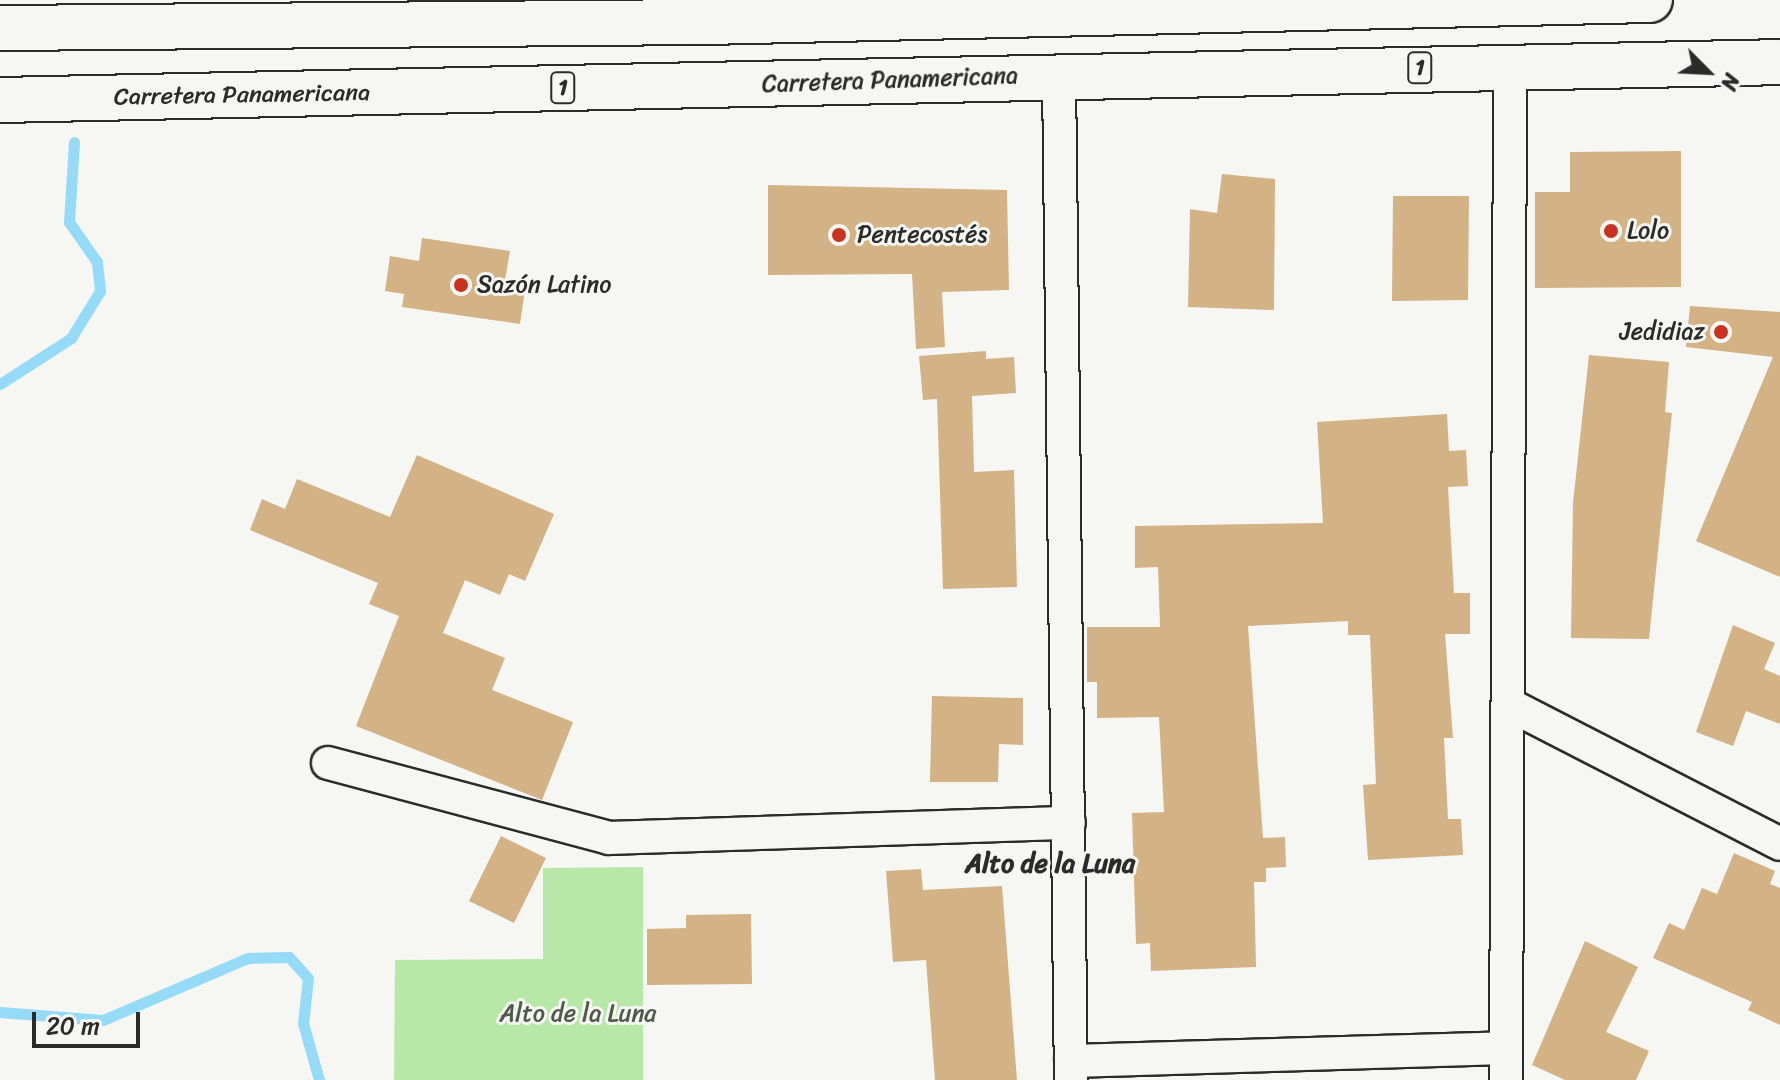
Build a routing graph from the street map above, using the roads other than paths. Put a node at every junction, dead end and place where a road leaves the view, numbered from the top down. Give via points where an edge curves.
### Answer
1 (1650, 0) edge
2 (1315, 4) edge
3 (906, 8) edge
4 (1263, 8) junction
5 (707, 22) junction
6 (0, 28) edge
7 (1780, 62) edge
8 (1510, 66) junction
9 (1059, 75) junction
10 (0, 100) edge
11 (1508, 704) junction
12 (328, 763) dead end
13 (1069, 823) junction
14 (1780, 844) edge
15 (1506, 1048) junction
16 (1071, 1071) edge
17 (1506, 1080) edge

1 - 2 highway
2 - 4 highway
3 - 4 highway
3 - 5 highway
4 - 9 highway via 1106,39
5 - 6 highway
5 - 9 highway via 819,45 1007,44
7 - 8 highway, Carretera Panamericana / 1
8 - 9 highway, Carretera Panamericana / 1
8 - 11 street
9 - 10 highway, Carretera Panamericana / 1
9 - 13 street
11 - 14 street
11 - 15 street
12 - 13 street via 609,838
13 - 16 street
15 - 16 street
15 - 17 street

